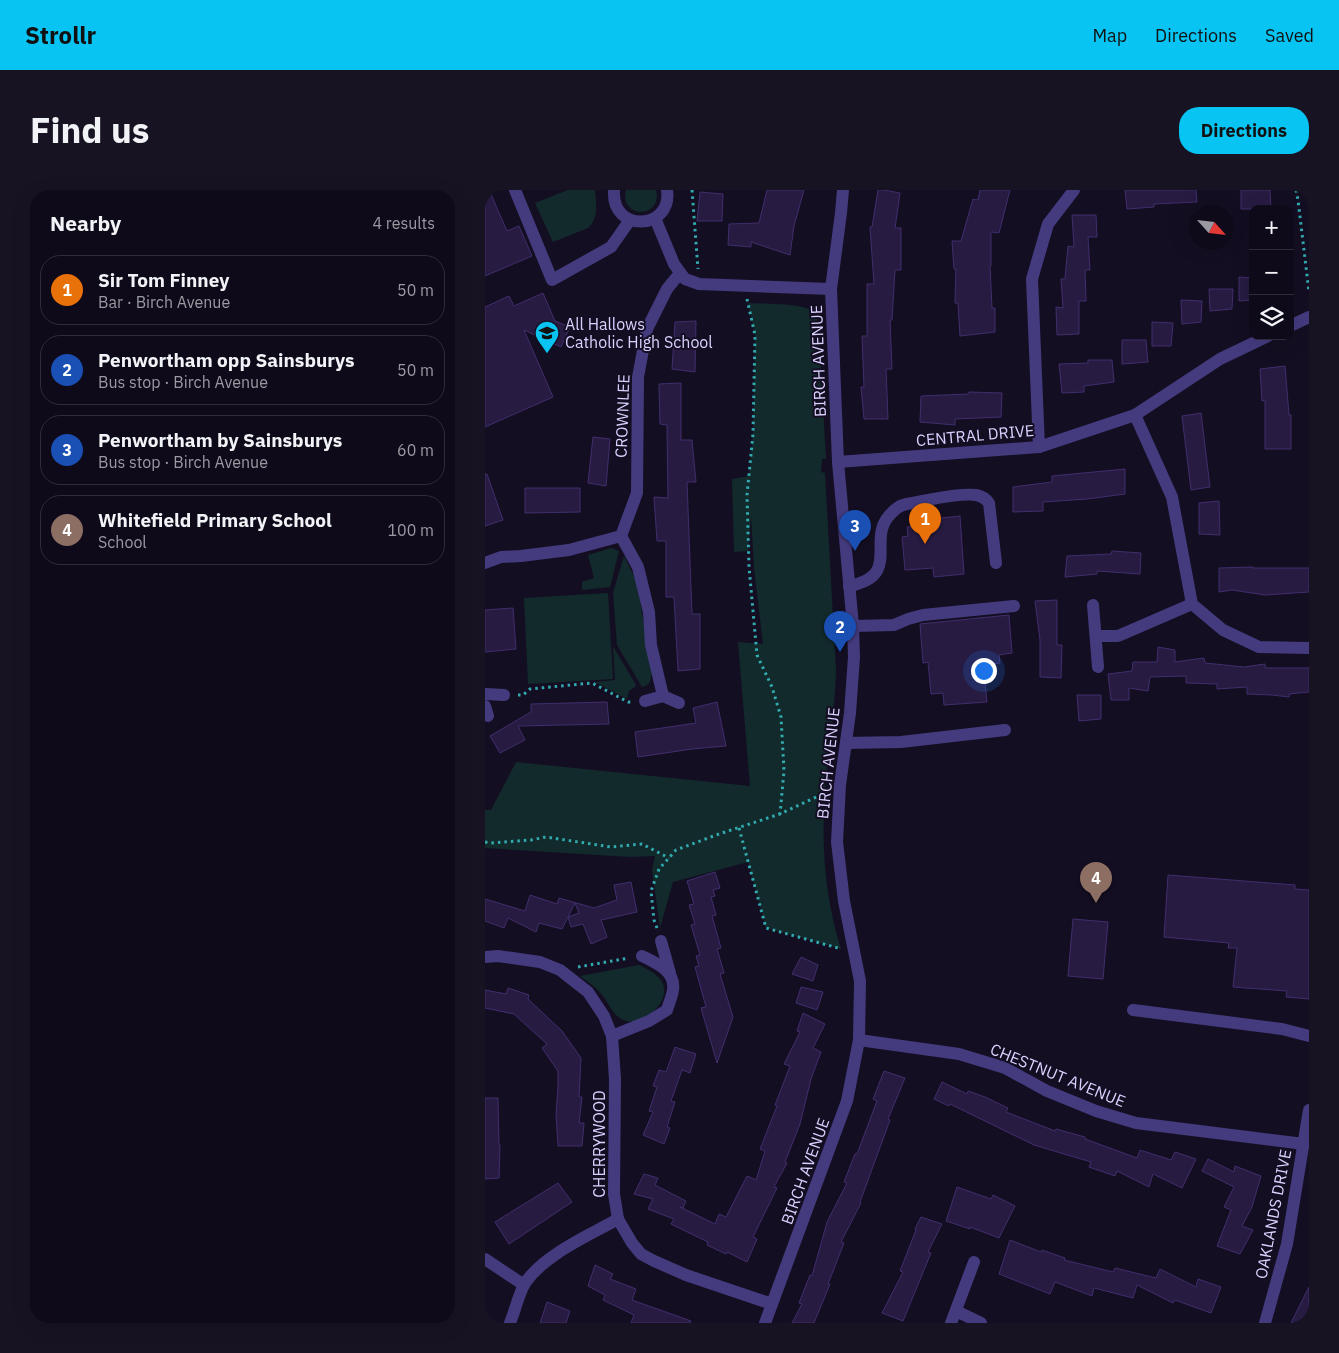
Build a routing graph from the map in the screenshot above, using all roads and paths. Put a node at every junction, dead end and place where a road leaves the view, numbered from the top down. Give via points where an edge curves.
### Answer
1 (515, 190) edge
2 (615, 190) edge
3 (667, 190) edge
4 (692, 190) edge
5 (843, 190) edge
6 (1074, 190) edge
7 (1296, 190) edge
8 (655, 218) junction
9 (630, 220) junction
10 (677, 269) junction
11 (699, 284) junction
12 (744, 287) junction
13 (831, 290) junction
14 (1309, 292) edge
15 (1308, 320) edge
16 (1294, 325) edge
17 (1260, 340) edge
18 (1135, 415) junction
19 (1039, 447) junction
20 (838, 462) junction
21 (621, 536) junction
22 (485, 563) edge
23 (996, 563) dead end
24 (849, 586) junction
25 (1192, 604) junction
26 (1093, 605) dead end
27 (1014, 606) dead end
28 (853, 626) junction
29 (1096, 636) junction
30 (1309, 648) edge
31 (1099, 667) dead end
32 (485, 694) edge
33 (504, 695) joint
34 (663, 696) junction
35 (645, 701) joint
36 (679, 703) dead end
37 (1005, 730) dead end
38 (846, 743) junction
39 (840, 785) junction
40 (780, 814) junction
41 (739, 828) junction
42 (485, 842) edge
43 (669, 858) junction
44 (661, 941) joint
45 (854, 953) junction
46 (485, 956) edge
47 (642, 956) joint
48 (561, 970) junction
49 (669, 972) junction
50 (1133, 1010) dead end
51 (612, 1036) junction
52 (1309, 1036) edge
53 (859, 1040) junction
54 (1309, 1110) edge
55 (1304, 1144) junction
56 (618, 1219) junction
57 (485, 1259) edge
58 (974, 1262) dead end
59 (524, 1285) junction
60 (772, 1304) junction
61 (956, 1311) junction
62 (510, 1323) edge
63 (765, 1323) edge
64 (951, 1323) edge
65 (981, 1323) edge
66 (1265, 1323) edge

1 - 9 street via 552,280 611,246
2 - 9 street via 617,208
3 - 8 street via 666,204
4 - 11 path
5 - 13 street, BIRCH AVENUE
6 - 19 street via 1048,224 1031,279
7 - 14 path
8 - 9 street via 638,222
8 - 10 street
10 - 11 street via 685,279
10 - 21 street, CROWNLEE via 647,329 638,377 637,492
11 - 12 street
12 - 13 street
12 - 40 path via 755,335 753,434 747,495 749,566 757,655 781,716 784,771
13 - 20 street, BIRCH AVENUE
15 - 16 street
17 - 18 street, CENTRAL DRIVE via 1220,359
18 - 19 street, CENTRAL DRIVE
18 - 25 street via 1172,496
19 - 20 street, CENTRAL DRIVE
20 - 24 street, BIRCH AVENUE
21 - 22 street via 569,550 501,557
21 - 34 street via 639,567
23 - 24 street via 989,503 977,495 949,496 904,505 887,517 881,536 879,566 862,583
24 - 28 street, BIRCH AVENUE
25 - 29 street via 1118,636
25 - 30 street via 1223,630 1259,647
26 - 29 street
27 - 28 street via 923,615 894,625
28 - 38 street, BIRCH AVENUE via 854,657
29 - 31 street
32 - 33 street
33 - 35 path via 523,695 530,689 592,683 628,702
34 - 35 street
34 - 36 street
37 - 38 street via 901,742
38 - 39 street, BIRCH AVENUE
39 - 40 path
39 - 45 street, BIRCH AVENUE via 837,842
40 - 41 path
41 - 43 path via 676,850
41 - 45 path via 766,928
42 - 43 path via 546,837 611,846 642,844
43 - 44 path via 659,869 651,891 654,920
44 - 49 street
45 - 53 street, BIRCH AVENUE via 860,981
46 - 48 street, CHERRYWOOD via 540,962
47 - 48 path
47 - 49 street
48 - 51 street, CHERRYWOOD via 588,992 604,1016
49 - 51 street via 674,988 667,1010
50 - 52 street via 1282,1029
51 - 56 street, CHERRYWOOD via 614,1194
53 - 55 street, CHESTNUT AVENUE via 959,1054 1005,1068 1047,1091 1135,1123
53 - 60 street, BIRCH AVENUE via 847,1101
54 - 55 street, OAKLANDS DRIVE
55 - 66 street, OAKLANDS DRIVE via 1287,1244
56 - 59 street via 553,1256
56 - 60 street, CHERRYWOOD via 641,1254 686,1275
57 - 59 street
58 - 61 street
59 - 62 street
60 - 63 street, BIRCH AVENUE
61 - 64 street
61 - 65 street

